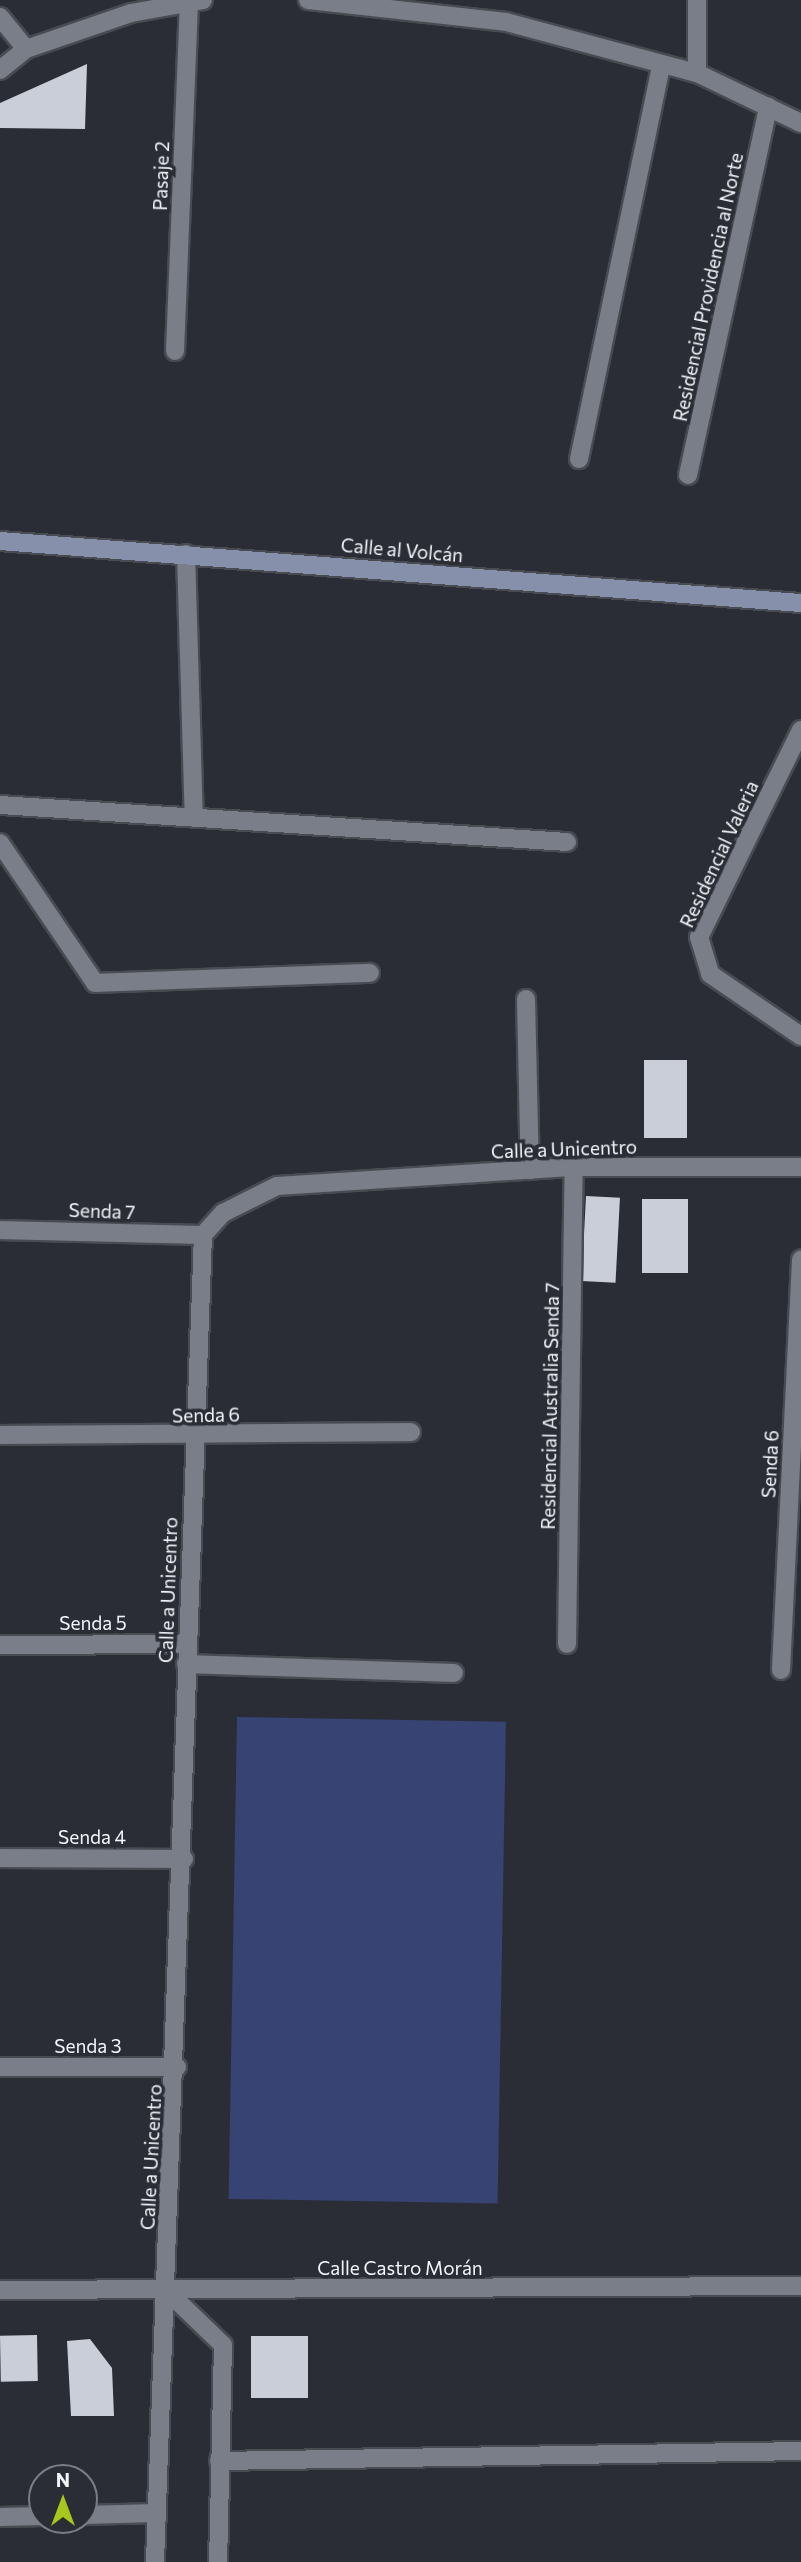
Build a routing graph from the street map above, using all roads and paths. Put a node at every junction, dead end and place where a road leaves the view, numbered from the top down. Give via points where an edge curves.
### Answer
1 (314, 0) edge
2 (697, 0) edge
3 (196, 1) edge
4 (0, 18) edge
5 (26, 49) junction
6 (661, 65) junction
7 (0, 70) edge
8 (697, 73) junction
9 (768, 107) junction
10 (801, 123) edge
11 (175, 352) dead end
12 (579, 459) dead end
13 (688, 475) dead end
14 (0, 541) edge
15 (186, 554) junction
16 (801, 603) edge
17 (801, 730) edge
18 (0, 804) edge
19 (194, 817) junction
20 (567, 842) dead end
21 (0, 844) edge
22 (370, 973) dead end
23 (526, 999) dead end
24 (801, 1036) edge
25 (574, 1167) junction
26 (801, 1167) edge
27 (530, 1170) junction
28 (0, 1230) edge
29 (203, 1235) junction
30 (801, 1259) edge
31 (411, 1432) dead end
32 (0, 1434) edge
33 (194, 1437) junction
34 (186, 1644) junction
35 (567, 1644) dead end
36 (0, 1645) edge
37 (186, 1664) junction
38 (781, 1670) dead end
39 (454, 1673) dead end
40 (0, 1858) edge
41 (184, 1859) junction
42 (0, 2067) edge
43 (177, 2067) junction
44 (801, 2286) edge
45 (0, 2290) edge
46 (166, 2290) junction
47 (801, 2451) edge
48 (219, 2461) junction
49 (156, 2513) junction
50 (98, 2515) edge
51 (28, 2516) edge
52 (0, 2517) edge
53 (155, 2562) edge
54 (218, 2562) edge

1 - 6 street via 506,22
2 - 8 street
3 - 5 street via 131,13
3 - 11 street, Pasaje 2
4 - 5 street
5 - 7 street
6 - 8 street
6 - 12 street
8 - 9 street
9 - 10 street
9 - 13 street, Residencial Providencia al Norte
14 - 15 main road, Calle al Volcán
15 - 16 main road, Calle al Volcán
15 - 19 street
17 - 24 street, Residencial Valeria via 699,937 710,974
18 - 19 street
19 - 20 street
21 - 22 street via 95,983
23 - 27 street
25 - 26 street, Calle a Unicentro
25 - 27 street, Calle a Unicentro
25 - 35 street, Residencial Australia Senda 7
27 - 29 street, Calle a Unicentro via 277,1186 223,1213
28 - 29 street, Senda 7
29 - 33 street, Calle a Unicentro
30 - 38 street, Senda 6
31 - 33 street, Senda 6
32 - 33 street, Senda 6
33 - 34 street, Calle a Unicentro
34 - 36 street, Senda 5
34 - 37 street, Calle a Unicentro
37 - 39 street
37 - 41 street, Calle a Unicentro
40 - 41 street, Senda 4
41 - 43 street, Calle a Unicentro
42 - 43 street, Senda 3
43 - 46 street, Calle a Unicentro
44 - 46 street, Calle Castro Morán
45 - 46 street, Calle Castro Morán
46 - 48 street via 223,2345
46 - 49 street, Calle a Unicentro
47 - 48 street
48 - 54 street
49 - 50 street
49 - 53 street, Calle a Unicentro
51 - 52 street

